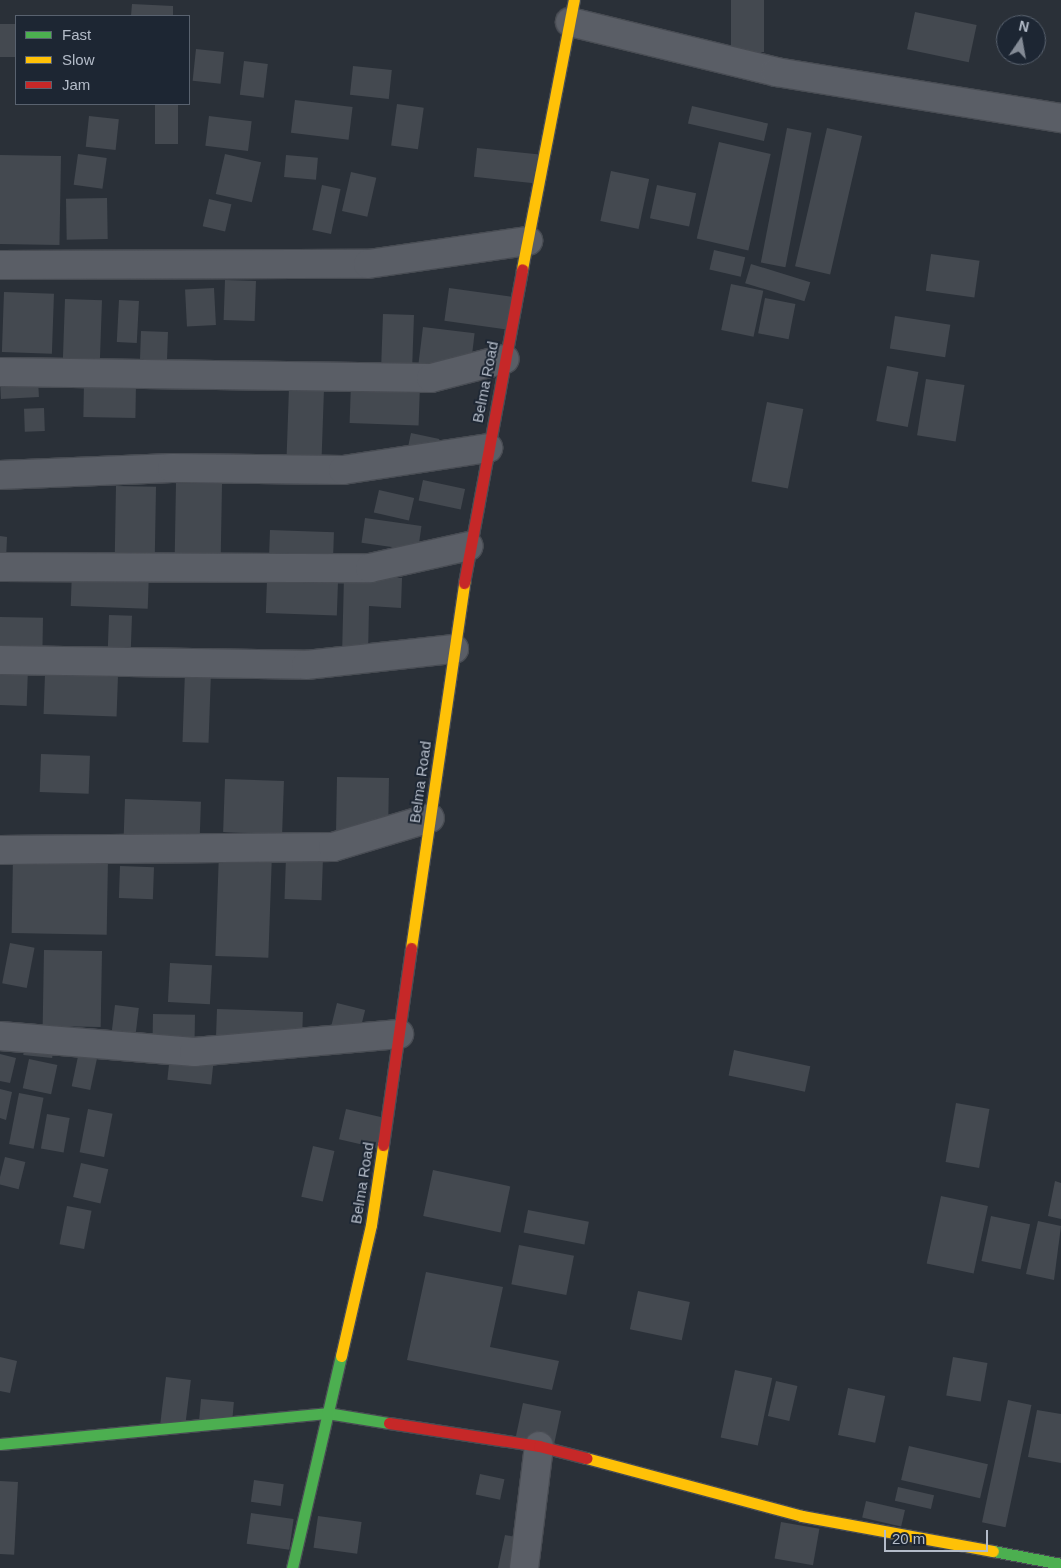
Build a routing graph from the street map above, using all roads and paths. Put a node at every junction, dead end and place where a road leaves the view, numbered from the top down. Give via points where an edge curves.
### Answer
1 (572, 11) edge
2 (1061, 118) edge
3 (528, 241) junction
4 (0, 265) edge
5 (505, 359) junction
6 (0, 372) edge
7 (488, 448) junction
8 (0, 475) edge
9 (469, 546) junction
10 (0, 567) edge
11 (454, 649) junction
12 (0, 660) edge
13 (430, 818) junction
14 (0, 850) edge
15 (399, 1034) junction
16 (0, 1036) edge
17 (327, 1413) junction
18 (0, 1444) edge
19 (540, 1446) junction
20 (1061, 1564) edge
21 (292, 1568) edge
22 (524, 1568) edge

1 - 2 street via 776,72
1 - 3 street, Belma Road
3 - 4 street via 368,264
3 - 5 street, Belma Road
5 - 6 street via 431,378
5 - 7 street, Belma Road
7 - 8 street via 343,470 172,468
7 - 9 street, Belma Road
9 - 10 street via 370,568
9 - 11 street, Belma Road
11 - 12 street via 306,665
11 - 13 street, Belma Road
13 - 14 street via 333,847
13 - 15 street, Belma Road
15 - 16 street via 194,1052
15 - 17 street, Belma Road via 371,1225
17 - 18 street
17 - 19 street
17 - 21 street, Belma Road
19 - 20 street via 802,1516
19 - 22 street

